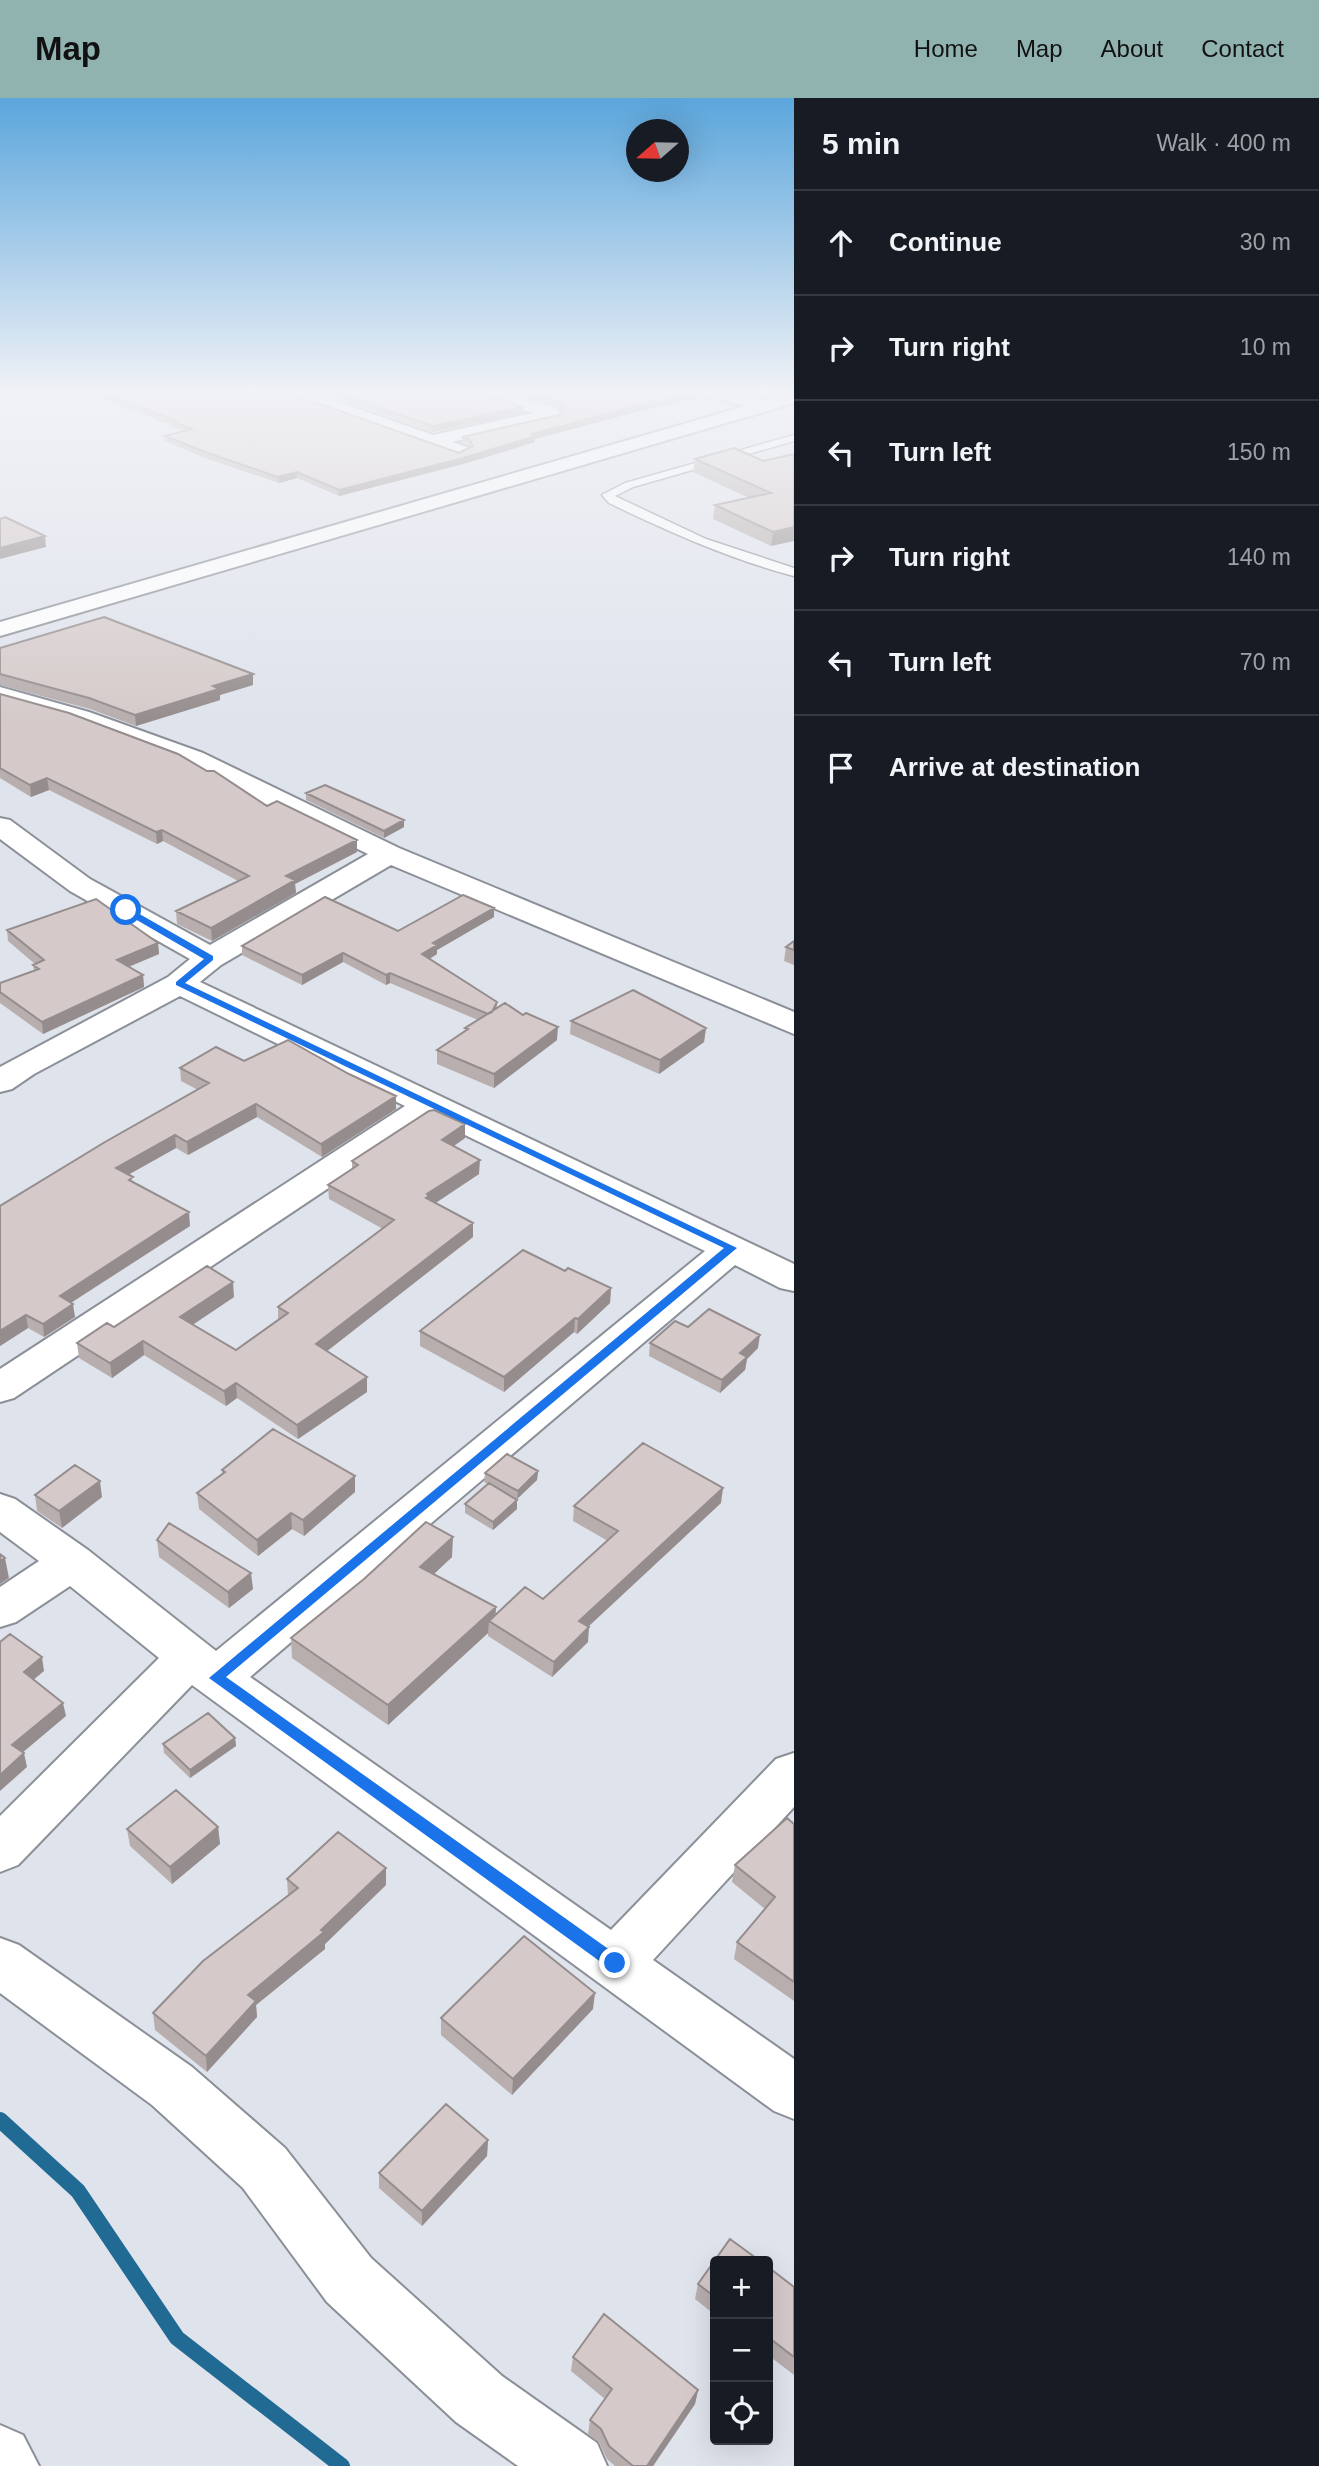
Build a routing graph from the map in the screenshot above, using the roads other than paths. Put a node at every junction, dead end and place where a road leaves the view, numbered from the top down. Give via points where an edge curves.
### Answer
1 (395, 503) edge
2 (424, 503) edge
3 (616, 503) edge
4 (794, 572) edge
5 (0, 617) edge
6 (0, 629) edge
7 (0, 694) edge
8 (0, 826) edge
9 (389, 854) junction
10 (210, 958) junction
11 (179, 984) junction
12 (794, 1024) edge
13 (0, 1082) edge
14 (431, 1104) junction
15 (732, 1248) junction
16 (794, 1279) edge
17 (0, 1388) edge
18 (0, 1510) edge
19 (72, 1562) junction
20 (0, 1610) edge
21 (203, 1667) junction
22 (794, 1773) edge
23 (0, 1850) edge
24 (0, 1962) edge
25 (615, 1963) junction
26 (794, 2092) edge
27 (0, 2458) edge
28 (6, 2466) edge
29 (574, 2466) edge

1 - 5 street
2 - 6 street
3 - 4 lane via 749,560
7 - 9 street via 194,759
8 - 10 street via 80,885
9 - 10 street
9 - 12 street
10 - 11 street
11 - 13 street
11 - 14 street
14 - 15 street
14 - 17 street
15 - 16 street
15 - 21 street
18 - 19 street
19 - 20 street
19 - 21 street
21 - 23 street
21 - 25 street
22 - 25 street
24 - 29 street via 172,2086 264,2168 349,2280 479,2399
25 - 26 street
27 - 28 street

